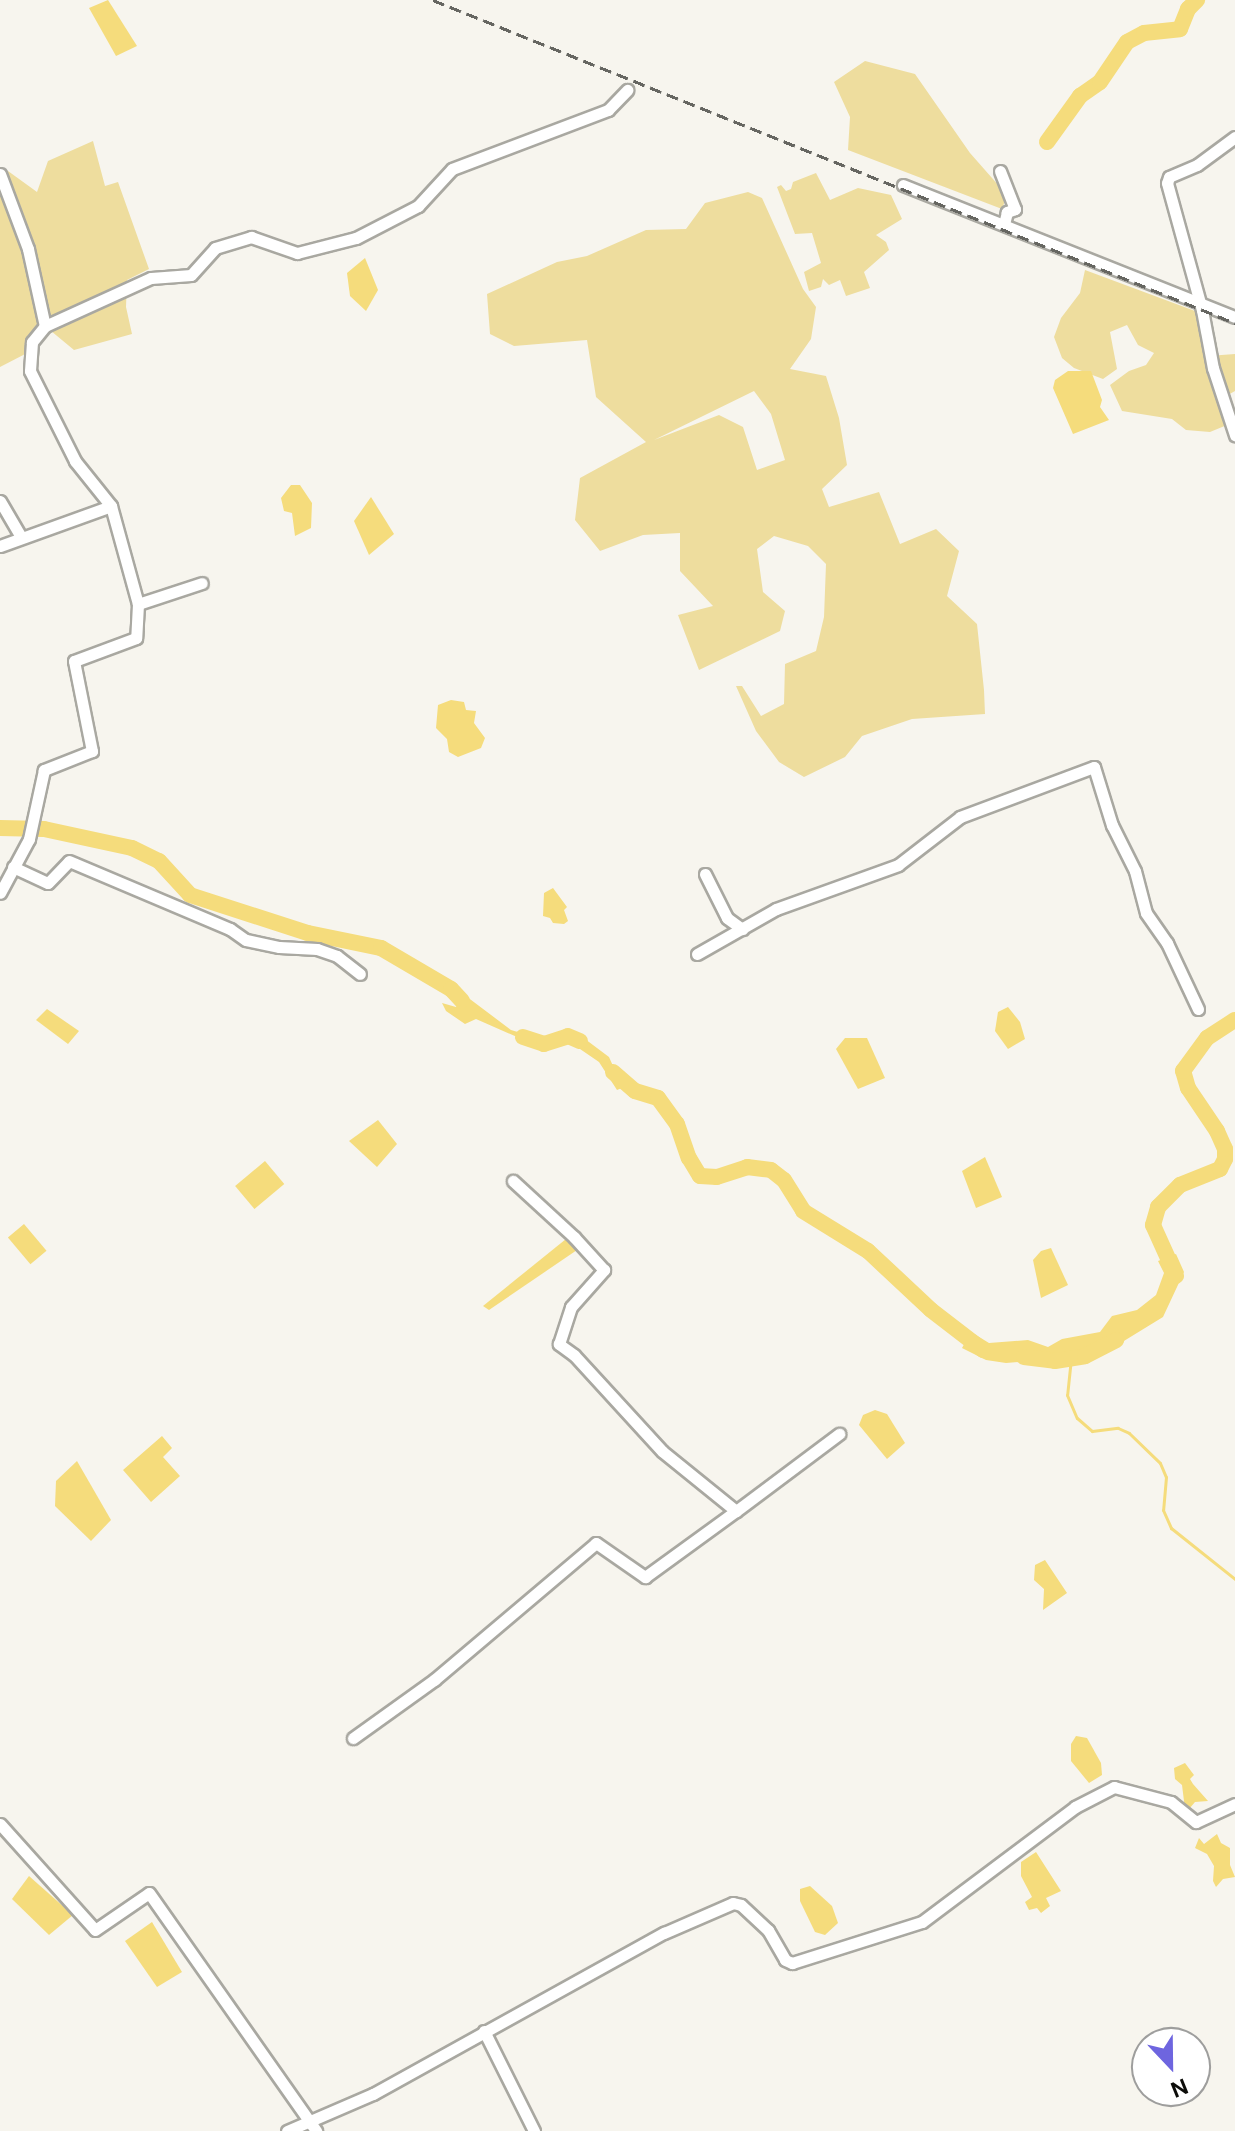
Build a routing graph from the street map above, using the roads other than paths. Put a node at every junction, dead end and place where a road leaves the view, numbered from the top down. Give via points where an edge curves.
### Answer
1 (627, 90) dead end
2 (1235, 137) edge
3 (1000, 171) dead end
4 (0, 174) edge
5 (903, 185) dead end
6 (1004, 224) junction
7 (1199, 302) junction
8 (1235, 317) edge
9 (45, 326) junction
10 (1235, 435) edge
11 (0, 501) edge
12 (111, 506) junction
13 (21, 537) junction
14 (0, 546) edge
15 (202, 583) dead end
16 (138, 604) junction
17 (13, 867) junction
18 (705, 874) dead end
19 (0, 893) edge
20 (742, 929) junction
21 (697, 954) dead end
22 (360, 974) dead end
23 (1198, 1009) dead end
24 (513, 1181) dead end
25 (839, 1434) dead end
26 (736, 1511) junction
27 (353, 1738) dead end
28 (1235, 1804) edge
29 (0, 1824) edge
30 (484, 2031) junction
31 (309, 2119) junction
32 (287, 2131) edge
33 (316, 2131) edge
34 (534, 2131) edge

1 - 9 street via 608,110 452,169 418,206 356,238 297,253 251,237 215,248 191,275 151,278
2 - 7 street via 1167,183
3 - 6 street via 1015,209 1007,212
4 - 9 street via 28,249
5 - 6 street
6 - 7 street
7 - 8 street
7 - 10 street
9 - 12 street via 32,342 30,371 75,461
11 - 13 street
12 - 13 street
12 - 16 street
13 - 14 street
15 - 16 street
16 - 17 street via 136,638 74,661 92,751 44,770 36,819
17 - 19 street
17 - 22 street via 48,883 69,861 246,940 317,949 337,956
18 - 20 street via 727,918
20 - 21 street
20 - 23 street via 776,909 898,865 960,817 1094,767 1146,913 1167,943
24 - 26 street via 604,1270 571,1307 559,1344 651,1441
25 - 26 street
26 - 27 street via 645,1577 596,1543 445,1671
28 - 30 street via 1196,1822 1171,1802 1114,1787 1075,1807 922,1922 792,1963 768,1930 733,1903 664,1933
29 - 31 street via 95,1930 149,1893
30 - 31 street via 373,2094
30 - 34 street
31 - 32 street
31 - 33 street

